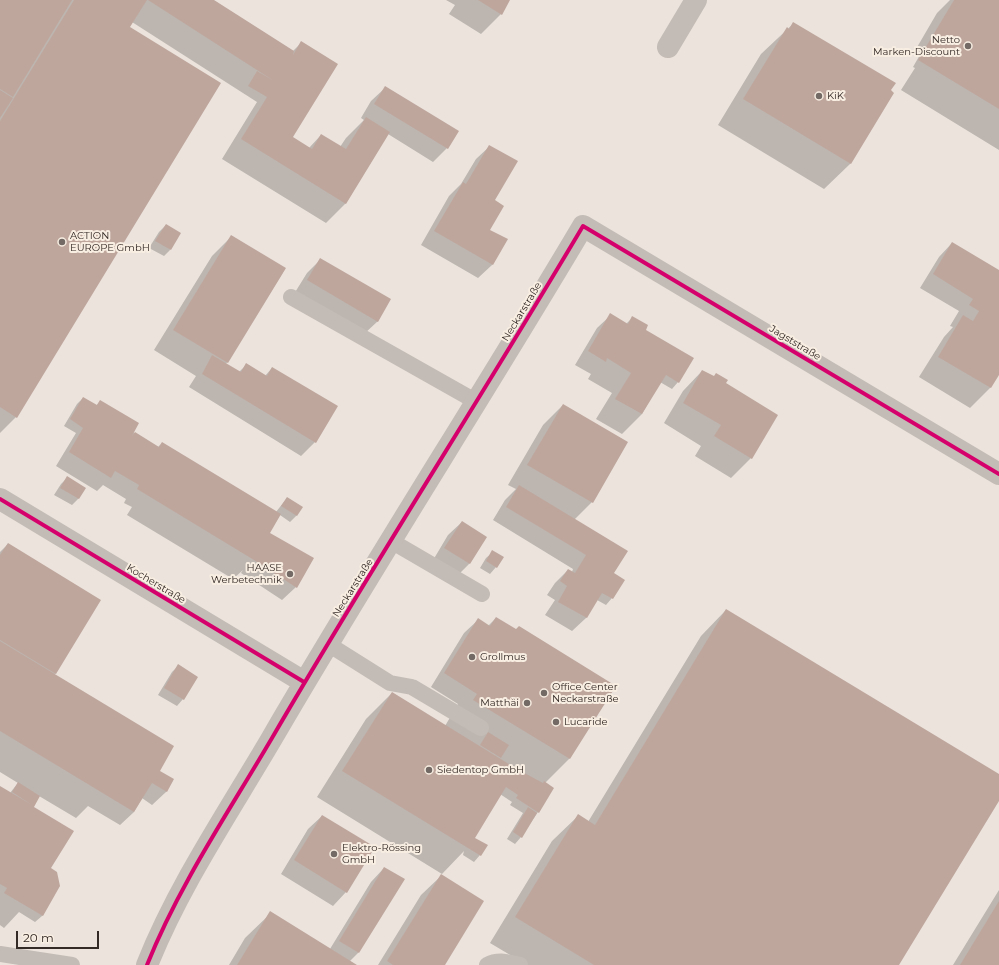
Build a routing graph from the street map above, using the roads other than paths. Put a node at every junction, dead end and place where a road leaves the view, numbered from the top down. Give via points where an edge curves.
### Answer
1 (696, 0) edge
2 (668, 47) dead end
3 (584, 226) joint
4 (291, 296) dead end
5 (477, 402) junction
6 (999, 474) edge
7 (0, 499) edge
8 (391, 541) junction
9 (482, 594) dead end
10 (328, 644) junction
11 (304, 682) junction
12 (481, 728) dead end
13 (0, 954) edge
14 (72, 965) edge
15 (147, 965) edge
16 (487, 965) edge
17 (520, 965) edge

1 - 2 street
3 - 5 street, Neckarstraße
3 - 6 street, Jagststraße
4 - 5 lane
5 - 8 street, Neckarstraße
7 - 11 street, Kocherstraße
8 - 9 lane
8 - 10 street, Neckarstraße
10 - 11 street, Neckarstraße
10 - 12 lane via 390,683 412,687
11 - 15 street, Neckarstraße via 189,878
13 - 14 lane
16 - 17 lane via 508,961

